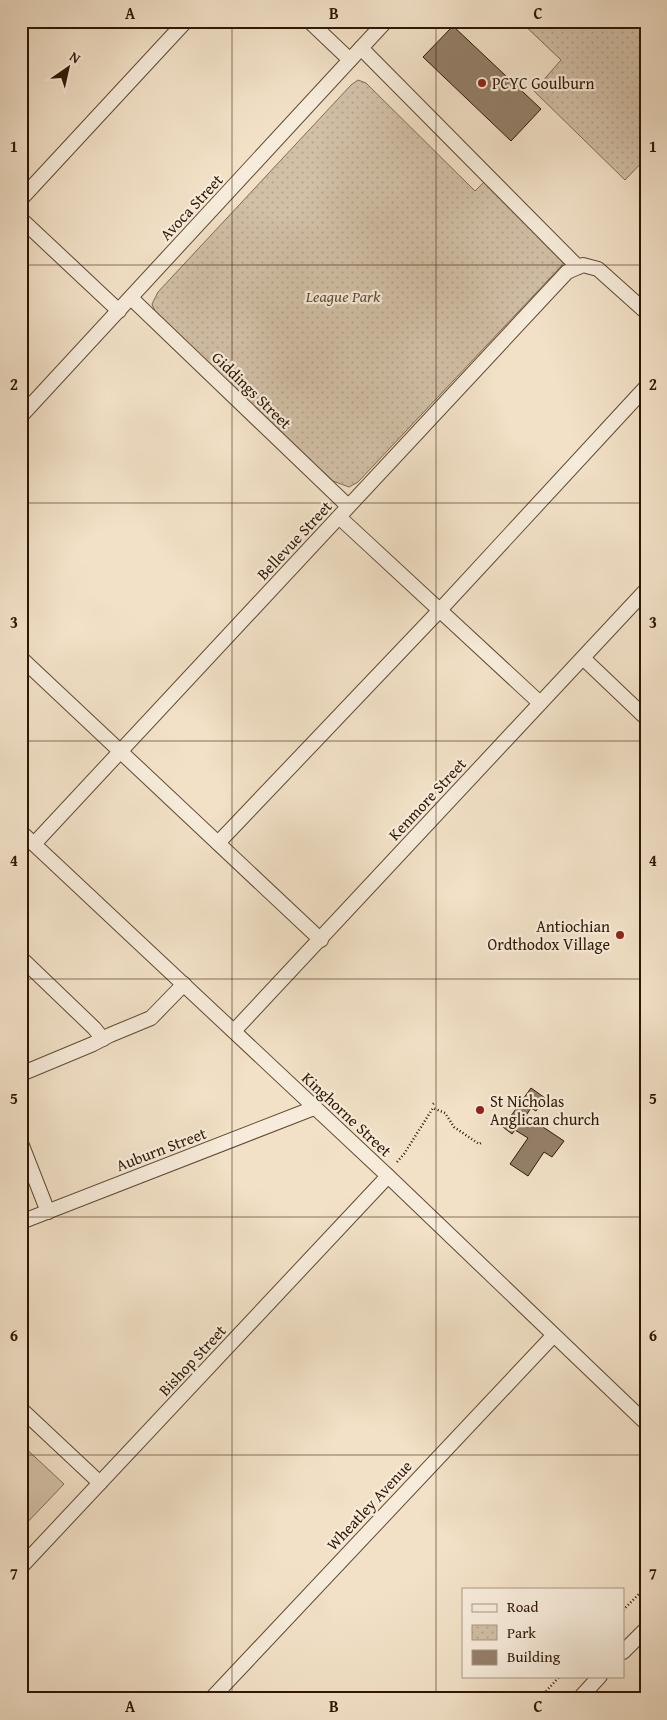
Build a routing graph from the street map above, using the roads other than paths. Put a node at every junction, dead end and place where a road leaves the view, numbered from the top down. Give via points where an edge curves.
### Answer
1 (186, 21) edge
2 (309, 21) edge
3 (386, 21) edge
4 (361, 48) junction
5 (350, 60) junction
6 (21, 199) edge
7 (21, 219) edge
8 (580, 266) junction
9 (131, 298) junction
10 (119, 311) junction
11 (646, 312) edge
12 (646, 386) edge
13 (21, 416) edge
14 (343, 512) junction
15 (646, 590) edge
16 (440, 611) junction
17 (21, 658) edge
18 (583, 658) junction
19 (540, 703) junction
20 (646, 718) edge
21 (122, 752) junction
22 (21, 832) edge
23 (218, 843) junction
24 (34, 844) junction
25 (321, 940) junction
26 (21, 958) edge
27 (184, 984) junction
28 (234, 1031) junction
29 (103, 1039) junction
30 (21, 1074) edge
31 (314, 1108) junction
32 (21, 1142) edge
33 (388, 1176) junction
34 (48, 1212) junction
35 (21, 1222) edge
36 (553, 1336) junction
37 (21, 1409) edge
38 (646, 1423) edge
39 (100, 1483) junction
40 (21, 1568) edge
41 (646, 1629) edge
42 (624, 1651) edge
43 (598, 1678) edge
44 (210, 1699) edge
45 (579, 1699) edge

1 - 6 street
2 - 5 street
3 - 4 street, Avoca Street
4 - 5 street, Avoca Street
4 - 8 street
5 - 9 street, Avoca Street
7 - 10 street
8 - 11 street via 598,269
8 - 14 street, Bellevue Street via 555,283
9 - 10 street, Avoca Street
9 - 14 street, Giddings Street
10 - 13 street, Avoca Street
12 - 16 street
14 - 16 street, Giddings Street
14 - 21 street, Bellevue Street
15 - 18 street, Kenmore Street
16 - 19 street, Giddings Street
16 - 23 street
17 - 21 street
18 - 19 street, Kenmore Street
18 - 20 street
19 - 25 street, Kenmore Street
21 - 23 street
21 - 24 street, Bellevue Street
22 - 24 street, Kinghorne Street
23 - 25 street
24 - 27 street, Kinghorne Street
25 - 28 street, Kenmore Street
26 - 29 street
27 - 28 street, Kinghorne Street
27 - 29 street via 151,1018
28 - 31 street, Kinghorne Street
29 - 30 street
31 - 33 street, Kinghorne Street
31 - 34 street, Auburn Street
32 - 34 street
33 - 36 street, Kinghorne Street
33 - 39 street, Bishop Street
34 - 35 street, Auburn Street
36 - 38 street, Kinghorne Street
36 - 44 street, Wheatley Avenue
37 - 39 street
39 - 40 street, Bishop Street
41 - 42 street
43 - 45 street

